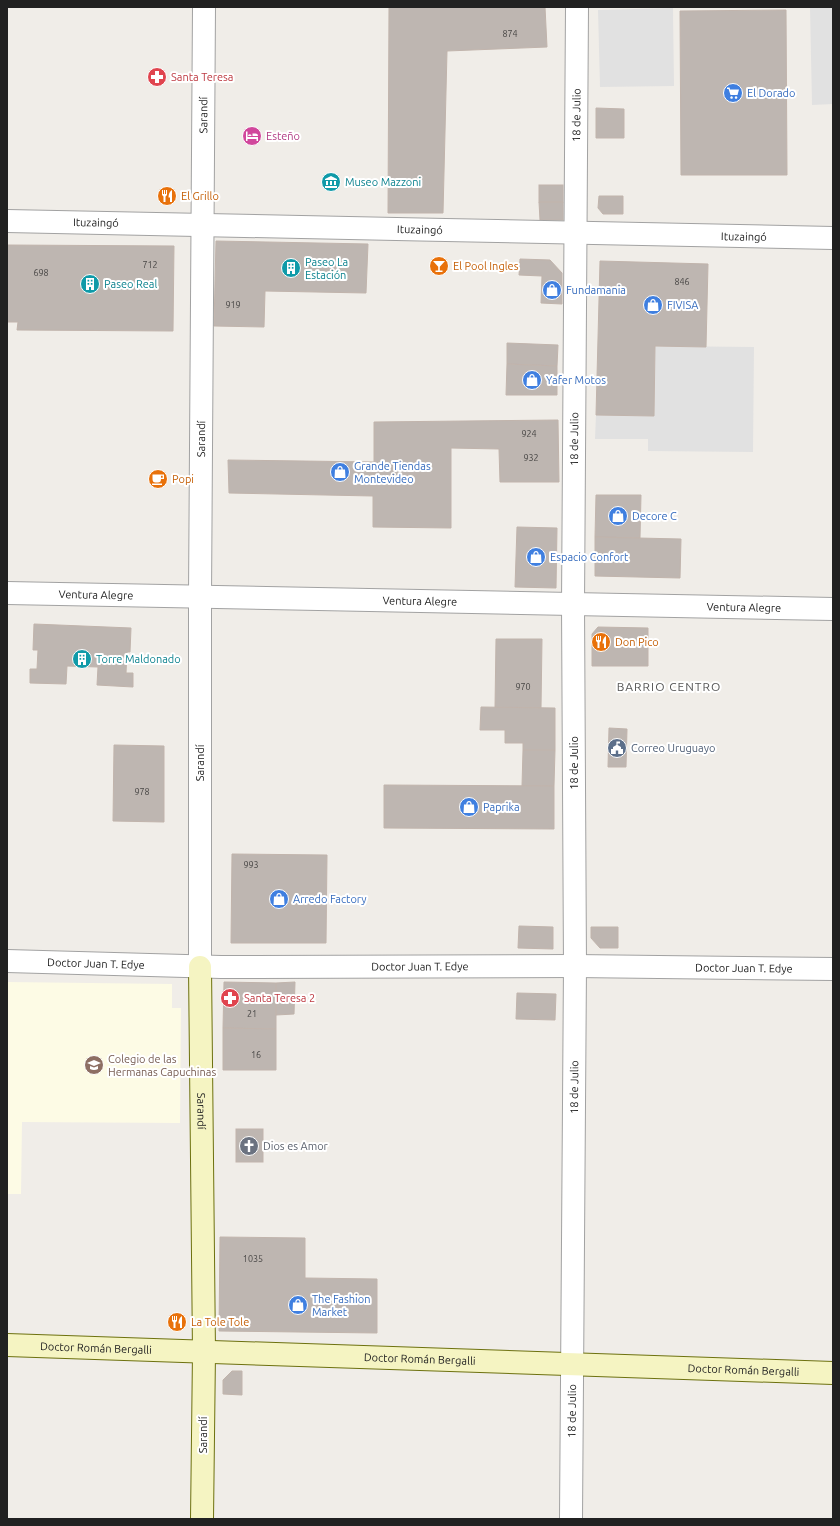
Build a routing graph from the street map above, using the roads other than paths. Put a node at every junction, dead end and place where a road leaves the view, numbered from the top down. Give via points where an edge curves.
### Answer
1 (204, 7) edge
2 (577, 7) edge
3 (7, 221) edge
4 (204, 224) junction
5 (576, 234) junction
6 (833, 238) edge
7 (7, 593) edge
8 (200, 596) junction
9 (573, 605) junction
10 (833, 609) edge
11 (7, 961) edge
12 (575, 966) junction
13 (200, 967) junction
14 (833, 969) edge
15 (7, 1345) edge
16 (204, 1352) junction
17 (571, 1363) junction
18 (833, 1373) edge
19 (202, 1519) edge
20 (571, 1519) edge

1 - 4 street, Sarandí
2 - 5 street, 18 de Julio
3 - 4 street, Ituzaingó
4 - 5 street, Ituzaingó
4 - 8 street, Sarandí
5 - 6 street, Ituzaingó
5 - 9 street, 18 de Julio
7 - 8 street, Ventura Alegre
8 - 9 street, Ventura Alegre
8 - 13 street, Sarandí
9 - 10 street, Ventura Alegre
9 - 12 street, 18 de Julio
11 - 13 street, Doctor Juan T. Edye
12 - 13 street, Doctor Juan T. Edye
12 - 14 street, Doctor Juan T. Edye
12 - 17 street, 18 de Julio
13 - 16 street, Sarandí
15 - 16 street, Doctor Román Bergalli
16 - 17 street, Doctor Román Bergalli
16 - 19 street, Sarandí
17 - 18 street, Doctor Román Bergalli
17 - 20 street, 18 de Julio

